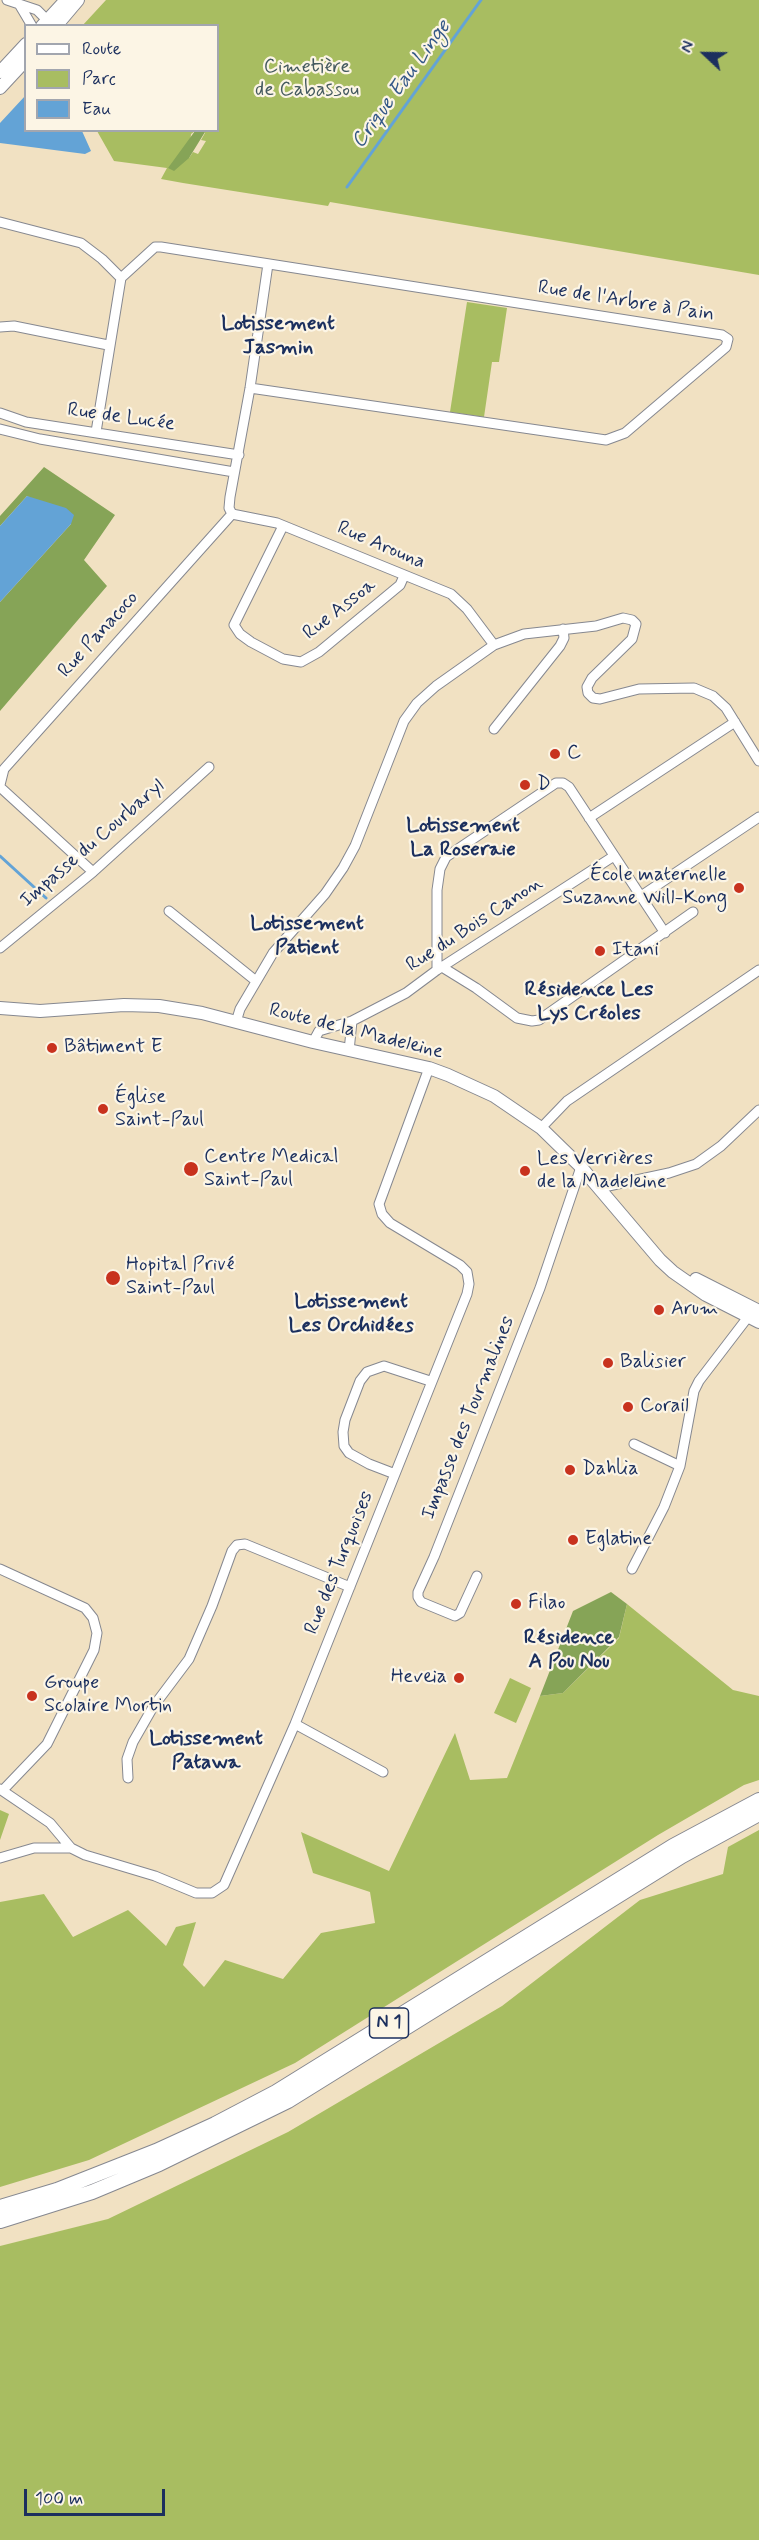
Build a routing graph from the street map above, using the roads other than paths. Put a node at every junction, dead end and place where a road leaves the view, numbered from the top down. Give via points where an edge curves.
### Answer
1 (66, 0) edge
2 (78, 0) edge
3 (12, 1) edge
4 (30, 24) edge
5 (48, 24) edge
6 (24, 46) edge
7 (24, 62) edge
8 (0, 72) edge
9 (0, 88) edge
10 (0, 222) edge
11 (268, 264) junction
12 (121, 278) junction
13 (0, 327) edge
14 (108, 345) junction
15 (250, 388) junction
16 (0, 413) edge
17 (0, 429) edge
18 (96, 432) junction
19 (239, 455) junction
20 (234, 472) junction
21 (232, 514) junction
22 (283, 526) junction
23 (404, 576) junction
24 (563, 629) junction
25 (494, 645) junction
26 (735, 722) junction
27 (494, 729) dead end
28 (759, 761) edge
29 (209, 767) dead end
30 (0, 786) edge
31 (759, 817) edge
32 (589, 818) junction
33 (614, 856) junction
34 (93, 872) junction
35 (641, 896) junction
36 (170, 911) dead end
37 (693, 912) dead end
38 (665, 933) junction
39 (0, 948) edge
40 (439, 968) junction
41 (759, 970) edge
42 (256, 981) junction
43 (0, 1008) edge
44 (352, 1021) junction
45 (236, 1022) junction
46 (313, 1042) junction
47 (350, 1051) junction
48 (429, 1068) junction
49 (759, 1110) edge
50 (541, 1128) junction
51 (581, 1167) junction
52 (598, 1188) junction
53 (755, 1316) edge
54 (430, 1381) junction
55 (634, 1444) dead end
56 (680, 1466) junction
57 (395, 1474) junction
58 (0, 1569) edge
59 (632, 1569) dead end
60 (477, 1575) dead end
61 (350, 1587) junction
62 (295, 1724) junction
63 (382, 1772) dead end
64 (128, 1778) dead end
65 (2, 1790) edge
66 (759, 1800) edge
67 (759, 1814) edge
68 (70, 1848) junction
69 (0, 1858) edge
70 (0, 2207) edge
71 (0, 2221) edge

1 - 5 main road
2 - 5 main road
3 - 4 street
3 - 5 street via 37,10
6 - 8 main road
7 - 9 main road
10 - 12 street via 81,243
11 - 12 street via 161,247 148,252
11 - 15 street
11 - 15 street, Rue de l'Arbre à Pain via 728,339 726,347 625,433 606,440
12 - 14 street
13 - 14 street via 14,326
14 - 18 street
15 - 19 street
16 - 18 street, Rue de Lucée via 26,422
17 - 20 street
18 - 19 street, Rue de Lucée
19 - 20 street
20 - 21 street via 229,508
21 - 22 street, Rue Arouna
21 - 30 street, Rue Panacoco via 4,769
22 - 23 street, Rue Arouna
22 - 23 street, Rue Assoa via 234,625 251,642 283,659 301,662 319,652 400,585
23 - 25 street, Rue Arouna via 456,597
24 - 25 street via 524,634
24 - 26 street via 623,618 636,624 632,639 592,678 587,687 593,698 639,689 694,688 712,696
24 - 27 street via 560,646
25 - 42 street via 436,686 404,721 343,868 273,953
26 - 28 street
26 - 32 street
29 - 34 street, Impasse du Courbaryl
30 - 34 street, Rue Panacoco
31 - 35 street
32 - 33 street
32 - 40 street via 569,787 554,784 446,857 437,890
33 - 35 street
33 - 40 street, Rue du Bois Canon
34 - 39 street, Impasse du Courbaryl
35 - 38 street
36 - 42 street
37 - 38 street
38 - 40 street via 532,1022 518,1018
40 - 44 street, Rue du Bois Canon via 406,993
41 - 50 street via 567,1101
42 - 45 street
43 - 45 main road, Route de la Madeleine via 40,1011 159,1006
44 - 46 street, Rue du Bois Canon via 319,1031
44 - 47 street
45 - 46 main road, Route de la Madeleine
46 - 47 main road, Route de la Madeleine
47 - 48 main road, Route de la Madeleine
48 - 50 main road, Route de la Madeleine via 494,1096
48 - 54 street, Rue des Turquoises via 379,1204 390,1223 467,1272 467,1294
49 - 52 street via 696,1164
50 - 51 main road, Route de la Madeleine
51 - 52 main road, Route de la Madeleine
51 - 60 street, Impasse des Tourmalines via 540,1288 418,1597 421,1602 455,1616
52 - 53 main road, Route de la Madeleine via 642,1239 689,1276
53 - 56 street via 694,1390
54 - 57 street, Rue des Turquoises
54 - 57 street via 378,1366 364,1375 356,1391 342,1432 344,1446 369,1464
55 - 56 street
56 - 59 street
57 - 61 street, Rue des Turquoises
58 - 65 street via 85,1608 97,1633 94,1650 47,1744
61 - 62 street, Rue des Turquoises
61 - 64 street via 245,1544 237,1545 189,1659 133,1742 127,1759
62 - 63 street
62 - 68 street, Rue des Turquoises via 218,1891 196,1893
65 - 68 street via 51,1823
66 - 70 main road, N 1 via 673,1845 276,2092 156,2151 57,2190
67 - 71 main road, N 1 via 682,1856 288,2101 92,2192
68 - 69 street, Rue des Turquoises via 34,1848

